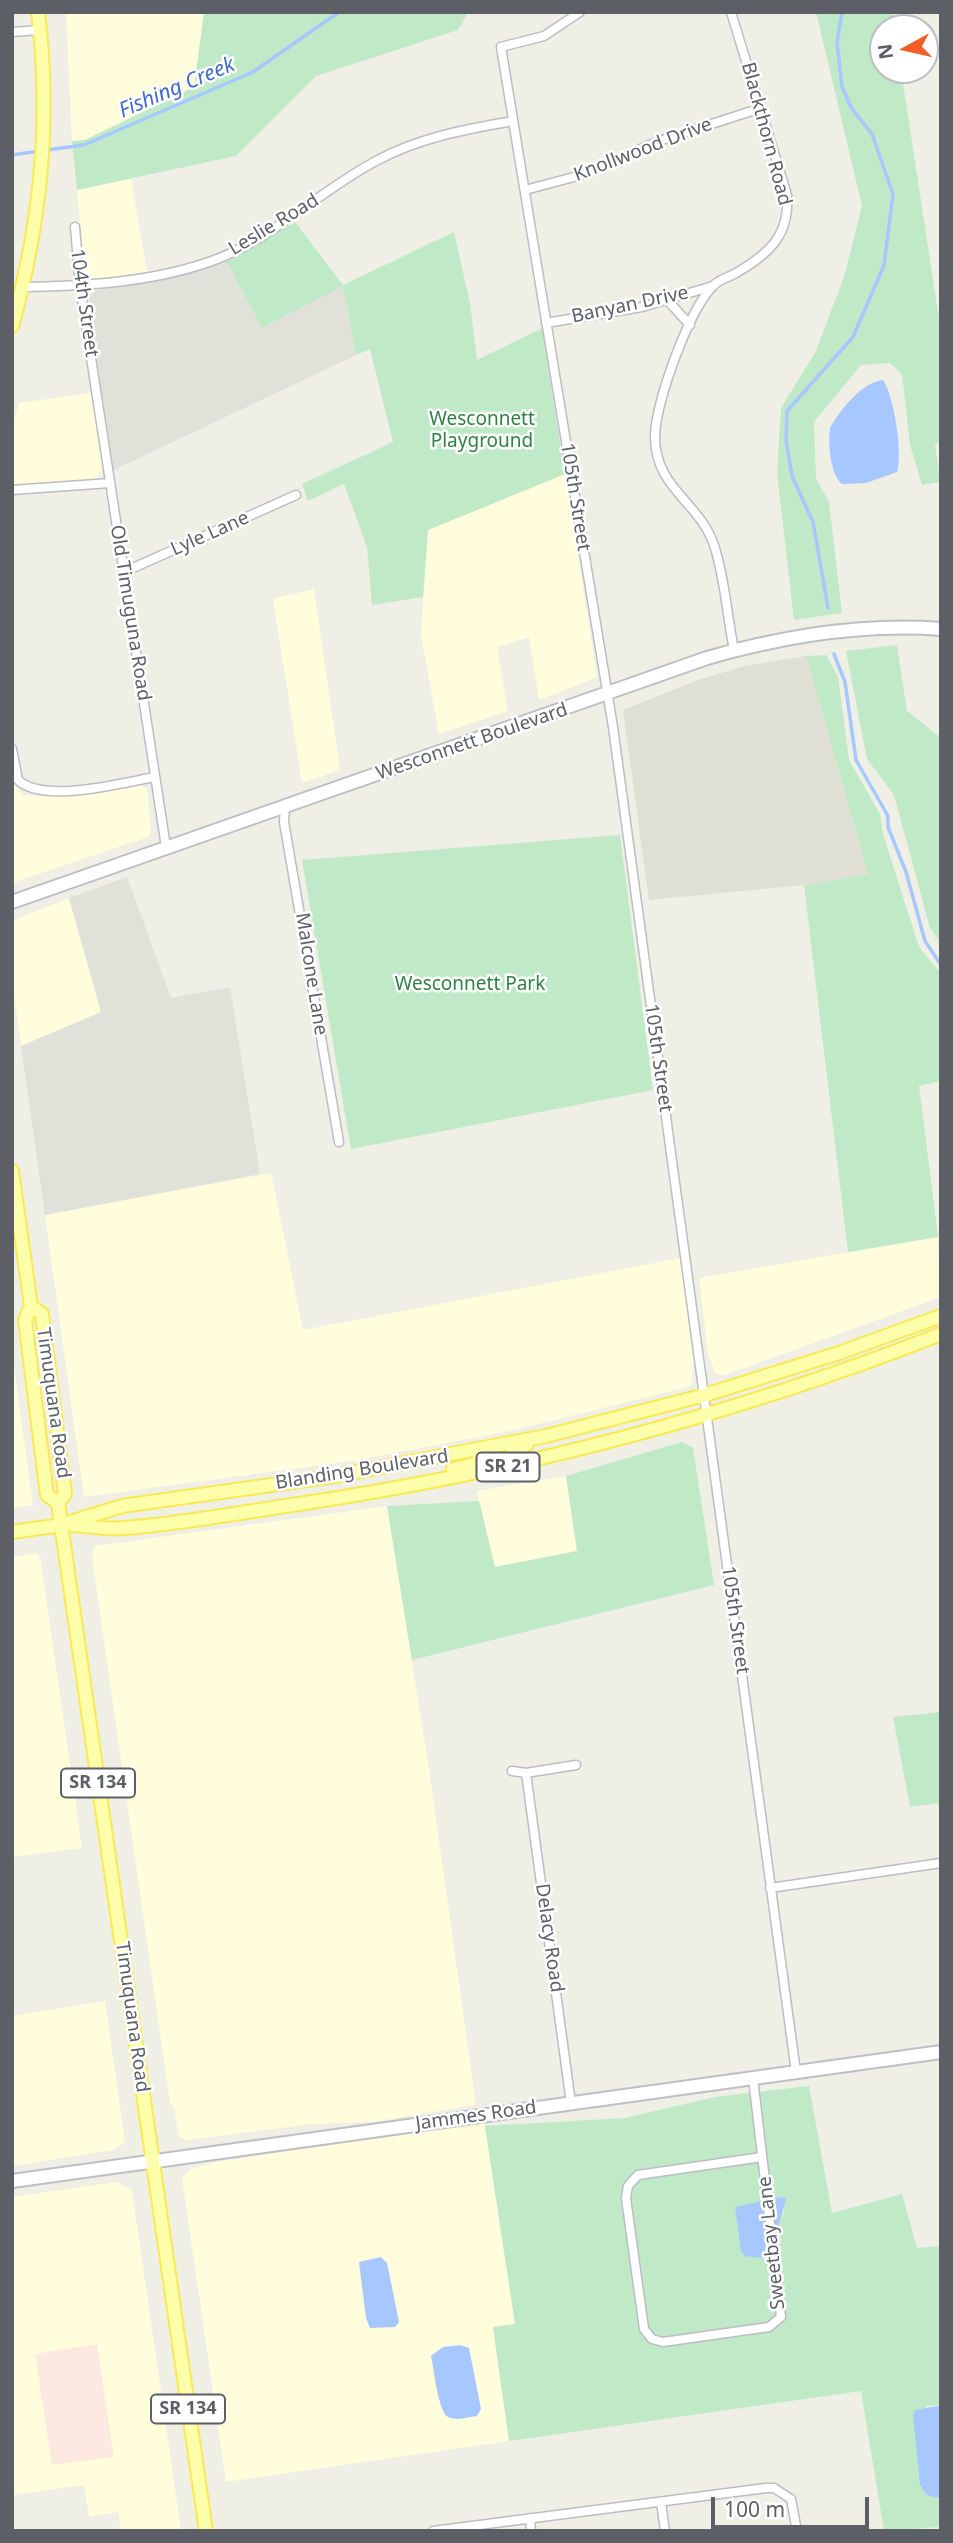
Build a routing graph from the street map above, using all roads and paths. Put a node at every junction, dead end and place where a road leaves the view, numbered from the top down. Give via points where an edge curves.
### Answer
1 (38, 12) edge
2 (580, 12) edge
3 (731, 12) edge
4 (40, 30) junction
5 (12, 32) edge
6 (761, 108) junction
7 (513, 121) junction
8 (525, 190) junction
9 (75, 227) dead end
10 (80, 286) junction
11 (713, 286) junction
12 (23, 287) junction
13 (668, 301) junction
14 (546, 323) junction
15 (690, 325) junction
16 (12, 326) edge
17 (94, 379) joint
18 (110, 483) junction
19 (12, 490) edge
20 (296, 495) dead end
21 (124, 572) junction
22 (941, 629) edge
23 (734, 650) junction
24 (607, 693) junction
25 (12, 749) edge
26 (154, 777) junction
27 (285, 806) junction
28 (166, 847) junction
29 (12, 902) edge
30 (339, 1142) dead end
31 (12, 1171) edge
32 (941, 1315) edge
33 (911, 1328) junction
34 (941, 1334) edge
35 (917, 1343) junction
36 (705, 1395) junction
37 (707, 1415) junction
38 (546, 1436) junction
39 (490, 1447) junction
40 (497, 1469) junction
41 (405, 1487) junction
42 (61, 1525) junction
43 (12, 1532) edge
44 (576, 1765) dead end
45 (512, 1771) dead end
46 (526, 1773) junction
47 (941, 1863) edge
48 (770, 1888) junction
49 (941, 2052) edge
50 (796, 2072) junction
51 (753, 2078) junction
52 (571, 2103) junction
53 (762, 2157) junction
54 (153, 2161) junction
55 (12, 2181) edge
56 (661, 2502) junction
57 (530, 2518) junction
58 (206, 2531) edge
59 (433, 2531) edge
60 (531, 2531) edge
61 (665, 2531) edge
62 (797, 2531) edge

1 - 4 main road
2 - 7 street, 105th Street via 544,36 502,47
3 - 6 street, Blackthorn Road
4 - 5 street
4 - 12 main road via 44,140
6 - 8 street, Knollwood Drive via 656,142 585,174
6 - 11 street, Blackthorn Road via 787,195 786,226 780,239 757,261
7 - 8 street, 105th Street
7 - 10 street, Leslie Road via 438,136 376,161 279,227 216,259
8 - 14 street, 105th Street
9 - 10 street, 104th Street
10 - 12 street, Leslie Road
10 - 17 street, 104th Street
11 - 13 street, Banyan Drive
11 - 15 street, Blackthorn Road
12 - 16 main road
13 - 14 street, Banyan Drive
13 - 15 street
14 - 24 street, 105th Street
15 - 23 street, Blackthorn Road via 662,394 656,450 666,480 705,526 713,544
17 - 18 street, Old Timuguna Road
18 - 19 street
18 - 21 street, Old Timuguna Road
20 - 21 street, Lyle Lane
21 - 26 street, Old Timuguna Road
22 - 23 street, Wesconnett Boulevard via 841,630
23 - 24 street, Wesconnett Boulevard
24 - 27 street, Wesconnett Boulevard
24 - 36 street, 105th Street
25 - 26 street via 18,780 32,789 93,788
26 - 28 street, Old Timuguna Road
27 - 28 street, Wesconnett Boulevard
27 - 30 street, Malcone Lane via 284,822
28 - 29 street, Wesconnett Boulevard
31 - 42 main road, Timuquana Road / SR 134 via 31,1306 25,1320 47,1495 58,1503
32 - 33 main road, Blanding Boulevard / SR 21
33 - 35 street
33 - 36 main road, Blanding Boulevard / SR 21
34 - 35 main road, Blanding Boulevard / SR 21
35 - 37 main road, Blanding Boulevard / SR 21
36 - 37 street, 105th Street
36 - 38 main road, Blanding Boulevard / SR 21
37 - 40 main road, Blanding Boulevard / SR 21 via 602,1446
37 - 48 street, 105th Street
38 - 39 main road, Blanding Boulevard / SR 21
38 - 40 main road via 517,1449
39 - 41 main road via 475,1464 421,1475
39 - 42 main road, Blanding Boulevard / SR 21 via 335,1476 122,1506
40 - 41 main road, Blanding Boulevard / SR 21
41 - 42 main road, Blanding Boulevard / SR 21 via 122,1529
42 - 43 main road, Blanding Boulevard / SR 21
42 - 54 main road, Timuquana Road / SR 134
44 - 46 street
45 - 46 street
46 - 52 street, Delacy Road
47 - 48 street
48 - 50 street, 105th Street
49 - 50 street, Jammes Road
50 - 51 street, Jammes Road
51 - 52 street, Jammes Road
51 - 53 street, Sweetbay Lane
52 - 54 street, Jammes Road
53 - 53 street, Sweetbay Lane via 781,2316 769,2327 663,2342 652,2339 645,2329 628,2186 638,2175
54 - 55 street, Jammes Road
54 - 58 main road, Timuquana Road / SR 134
56 - 57 street
56 - 61 street
56 - 62 street via 774,2488 791,2499
57 - 59 street
57 - 60 street

